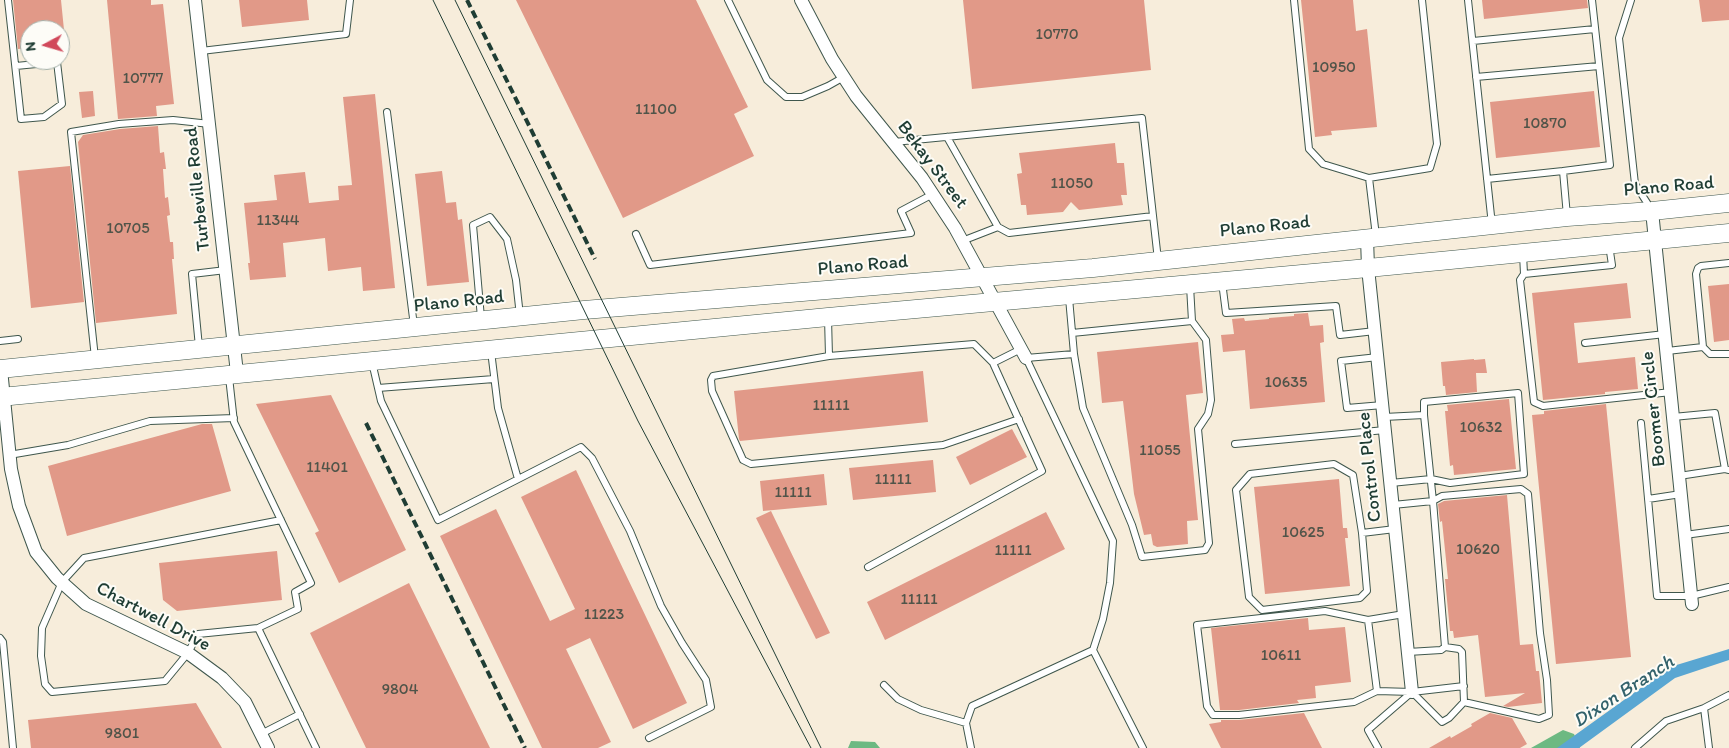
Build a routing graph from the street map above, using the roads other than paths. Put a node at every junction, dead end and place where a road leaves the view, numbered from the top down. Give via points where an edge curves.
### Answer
1 (8, 0) edge
2 (195, 0) edge
3 (350, 0) edge
4 (728, 0) edge
5 (801, 0) edge
6 (1294, 0) edge
7 (1422, 0) edge
8 (1468, 0) edge
9 (1592, 0) edge
10 (1631, 0) edge
11 (1595, 29) junction
12 (1473, 41) junction
13 (201, 50) junction
14 (16, 66) junction
15 (1599, 66) junction
16 (844, 77) junction
17 (1476, 77) junction
18 (387, 112) dead end
19 (210, 124) junction
20 (947, 137) junction
21 (892, 142) junction
22 (1563, 171) junction
23 (1369, 178) junction
24 (1487, 178) junction
25 (933, 194) junction
26 (1729, 203) edge
27 (1652, 211) junction
28 (1153, 216) junction
29 (1567, 217) junction
30 (1492, 226) junction
31 (998, 227) junction
32 (1729, 233) edge
33 (636, 234) dead end
34 (1371, 237) junction
35 (962, 241) junction
36 (1656, 241) junction
37 (1609, 245) junction
38 (1523, 253) junction
39 (1158, 260) junction
40 (1729, 263) edge
41 (1368, 268) junction
42 (226, 270) junction
43 (1524, 274) junction
44 (982, 277) junction
45 (1222, 282) junction
46 (1190, 285) junction
47 (1069, 296) junction
48 (996, 302) junction
49 (520, 317) junction
50 (828, 317) junction
51 (1192, 320) junction
52 (482, 321) junction
53 (414, 328) junction
54 (1375, 331) junction
55 (1072, 333) junction
56 (1665, 334) junction
57 (18, 339) dead end
58 (0, 341) edge
59 (1585, 342) dead end
60 (234, 344) junction
61 (1703, 347) junction
62 (199, 348) junction
63 (490, 349) junction
64 (1667, 350) junction
65 (1024, 353) junction
66 (1074, 354) junction
67 (1729, 354) edge
68 (829, 356) junction
69 (1378, 357) junction
70 (95, 359) junction
71 (371, 360) junction
72 (993, 363) junction
73 (1, 369) edge
74 (233, 374) junction
75 (494, 379) junction
76 (378, 388) junction
77 (1671, 392) junction
78 (2, 397) edge
79 (1424, 415) junction
80 (1384, 417) junction
81 (1673, 417) junction
82 (234, 418) junction
83 (1019, 419) junction
84 (1641, 423) dead end
85 (1235, 444) dead end
86 (9, 455) junction
87 (1727, 469) edge
88 (1679, 476) junction
89 (518, 479) junction
90 (1431, 479) junction
91 (1391, 483) junction
92 (1681, 494) junction
93 (1648, 499) junction
94 (1433, 501) junction
95 (1393, 505) junction
96 (281, 520) junction
97 (1395, 529) junction
98 (1729, 529) edge
99 (1362, 533) junction
100 (1685, 535) junction
101 (868, 567) dead end
102 (62, 582) junction
103 (1729, 587) edge
104 (1691, 600) junction
105 (1404, 614) junction
106 (1368, 620) junction
107 (258, 628) junction
108 (0, 638) edge
109 (1445, 647) junction
110 (1093, 650) junction
111 (1408, 652) junction
112 (188, 653) junction
113 (884, 685) dead end
114 (1464, 686) junction
115 (1377, 691) junction
116 (1412, 692) junction
117 (1729, 696) edge
118 (1464, 702) junction
119 (1704, 708) junction
120 (300, 714) junction
121 (966, 723) junction
122 (261, 734) junction
123 (649, 738) dead end
124 (13, 748) edge
125 (268, 748) edge
126 (316, 748) edge
127 (971, 748) edge
128 (1143, 748) edge
129 (1378, 748) edge
130 (1635, 748) edge
131 (1709, 748) edge

1 - 14 lane
2 - 13 street, Turbeville Road
3 - 13 lane via 346,34
4 - 16 lane via 767,80 786,97 802,97
5 - 16 street, Bekay Street
6 - 23 lane via 1309,149 1324,164
7 - 23 lane via 1437,144 1430,168
8 - 12 lane
9 - 11 lane
10 - 27 lane via 1619,38 1635,184
11 - 12 lane
11 - 15 lane
12 - 17 lane
13 - 19 street, Turbeville Road
14 - 14 lane via 22,119 44,117 62,104 57,62
15 - 17 lane
15 - 22 lane via 1610,165
16 - 21 street, Bekay Street
17 - 24 lane
18 - 53 lane
19 - 42 street, Turbeville Road
19 - 70 lane via 173,120 71,132
20 - 21 lane
20 - 28 lane via 1142,118
20 - 31 lane
21 - 25 street, Bekay Street
22 - 24 lane
22 - 29 lane
23 - 34 lane
24 - 30 lane
25 - 33 lane via 901,211 911,233 650,265
25 - 35 street, Bekay Street
26 - 27 main road, Plano Road
27 - 29 main road, Plano Road
27 - 36 street, Boomer Circle
28 - 31 lane via 1009,233
28 - 39 lane
29 - 30 main road, Plano Road
30 - 34 main road, Plano Road
31 - 35 lane
32 - 36 main road
34 - 39 main road, Plano Road
34 - 41 street, Control Place
35 - 44 street, Bekay Street
36 - 37 main road
36 - 56 street, Boomer Circle
37 - 38 main road
37 - 43 lane via 1612,265
38 - 41 main road
38 - 43 lane
39 - 44 main road, Plano Road
40 - 61 lane via 1701,266 1696,274
41 - 45 main road
41 - 54 street, Control Place
42 - 60 street, Turbeville Road
42 - 62 lane via 192,274
43 - 77 lane via 1520,280 1534,402 1543,406
44 - 48 street, Bekay Street
44 - 49 main road, Plano Road
45 - 46 main road
45 - 54 lane via 1226,313 1336,306 1340,335
46 - 47 main road
46 - 51 lane
47 - 48 main road
47 - 55 lane
48 - 50 main road
48 - 65 street, Bekay Street
49 - 52 main road, Plano Road
49 - 52 lane via 507,239 490,217 473,225
50 - 63 main road
50 - 68 lane
51 - 55 lane
51 - 66 lane via 1206,340 1211,400 1208,414 1198,429 1209,543 1205,550 1142,557 1132,524 1083,408
52 - 53 main road, Plano Road
53 - 60 main road, Plano Road
54 - 69 street, Control Place
55 - 66 lane
56 - 59 lane
56 - 64 street, Boomer Circle
57 - 58 lane
60 - 62 main road, Plano Road
60 - 74 street, Turbeville Road
61 - 64 lane
61 - 67 lane via 1710,354
62 - 70 main road, Plano Road
63 - 71 main road
63 - 75 lane
64 - 77 street, Boomer Circle
65 - 66 lane
65 - 72 lane
65 - 110 lane via 1113,541 1110,584
68 - 72 lane via 974,344
68 - 83 lane via 713,376 712,391 742,460 751,464 943,445
69 - 80 street, Control Place
69 - 80 lane via 1341,361 1347,408
70 - 73 main road, Plano Road
71 - 74 main road
71 - 76 lane
72 - 83 lane
73 - 78 street, Chartwell Drive
74 - 78 main road
74 - 82 lane
75 - 76 lane
75 - 89 lane via 498,408
76 - 89 lane via 381,401 438,520
77 - 81 street, Boomer Circle
78 - 86 street, Chartwell Drive
79 - 80 lane
79 - 90 lane
79 - 90 lane via 1424,402 1518,393 1524,474 1450,483
80 - 85 lane
80 - 91 street, Control Place
81 - 87 lane via 1715,413
81 - 88 street, Boomer Circle
82 - 86 lane via 150,421 68,445
82 - 96 lane
83 - 101 lane via 1042,471
84 - 93 lane
86 - 102 street, Chartwell Drive via 8,469 36,552
87 - 88 lane
88 - 92 street, Boomer Circle
89 - 123 lane via 581,447 592,458 630,532 661,606 706,680 711,707
90 - 91 lane
90 - 94 lane
91 - 95 street, Control Place
92 - 93 lane
92 - 100 street, Boomer Circle
93 - 104 lane via 1657,596
94 - 95 lane
94 - 109 lane
94 - 118 lane via 1442,496 1521,489 1528,494 1549,714 1539,719
95 - 97 street, Control Place
96 - 102 lane via 84,558
96 - 107 lane via 311,583 295,592 298,609
97 - 99 lane
97 - 105 street, Control Place
98 - 100 lane
99 - 99 lane via 1368,591 1360,598 1262,610 1249,598 1236,490 1250,474 1334,464 1353,474
100 - 104 street, Boomer Circle
102 - 112 street, Chartwell Drive via 86,604
102 - 112 lane via 42,628 44,684 52,692 165,681
103 - 104 lane
105 - 106 lane
105 - 111 street, Control Place
106 - 115 lane
106 - 115 lane via 1325,611 1197,625 1207,706 1213,715 1354,702
107 - 112 lane via 198,634
107 - 120 lane
108 - 124 lane via 3,642
109 - 111 lane
109 - 114 lane via 1462,652
110 - 121 lane via 972,706
110 - 128 lane
111 - 116 street, Control Place
112 - 122 street, Chartwell Drive via 222,678 245,702
113 - 121 lane via 898,699 920,710
114 - 116 lane
114 - 118 lane
115 - 116 lane
116 - 118 lane via 1442,722
116 - 129 lane via 1368,730
117 - 119 lane
119 - 130 lane via 1666,721
119 - 131 lane
120 - 122 lane
120 - 126 lane
121 - 127 lane
122 - 125 street, Chartwell Drive

